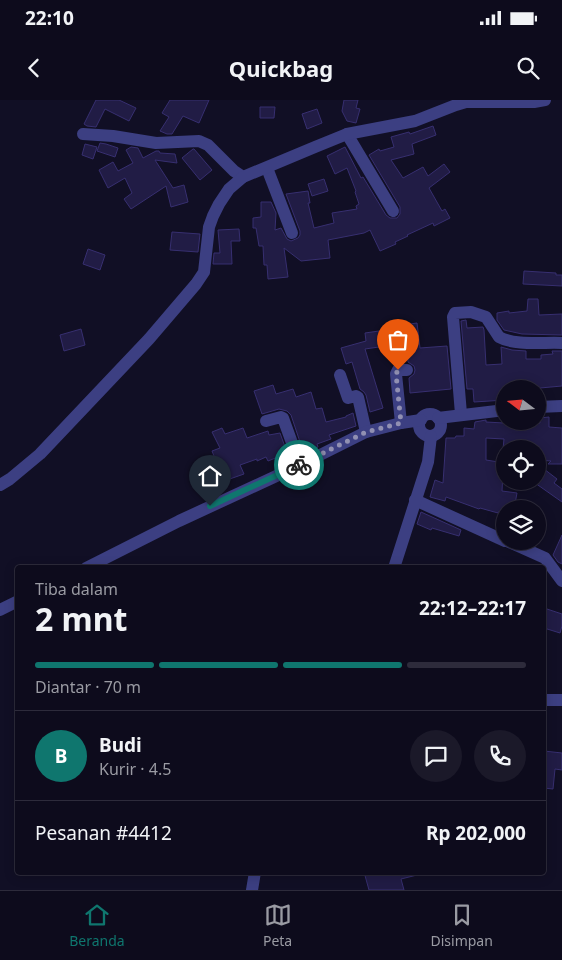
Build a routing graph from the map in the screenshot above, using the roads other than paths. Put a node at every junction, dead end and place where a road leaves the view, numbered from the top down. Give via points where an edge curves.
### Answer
1 (545, 100) edge
2 (83, 134) dead end
3 (347, 134) junction
4 (267, 168) junction
5 (243, 177) junction
6 (393, 211) dead end
7 (292, 233) dead end
8 (562, 342) edge
9 (407, 370) dead end
10 (340, 375) dead end
11 (562, 406) edge
12 (546, 407) edge
13 (496, 411) edge
14 (461, 414) junction
15 (438, 418) junction
16 (421, 420) junction
17 (266, 421) dead end
18 (401, 423) junction
19 (366, 432) junction
20 (431, 436) junction
21 (300, 465) junction
22 (0, 485) edge
23 (415, 500) junction
24 (496, 536) edge
25 (526, 550) edge
26 (92, 565) edge
27 (395, 565) edge
28 (562, 581) edge
29 (15, 602) edge
30 (0, 610) edge
31 (546, 700) edge
32 (562, 700) edge
33 (254, 875) edge
34 (252, 890) edge

1 - 3 street via 466,102 415,121
2 - 5 street via 156,143 199,141 208,145
3 - 4 street
3 - 6 street
4 - 5 street
4 - 7 street
5 - 22 street via 229,189 213,216 204,272 196,284 46,448
8 - 14 street via 518,342 502,338 486,317 471,312 455,313
9 - 18 street via 398,370 396,374
10 - 19 street via 348,398 358,397
11 - 12 street
13 - 14 street
14 - 15 street
15 - 16 street via 429,414
15 - 20 street via 440,429
16 - 18 street
16 - 20 street via 421,432
17 - 21 street via 281,417 284,420
18 - 19 street
19 - 21 street
20 - 23 street via 428,462
21 - 26 street
23 - 24 street
23 - 27 street
25 - 28 street via 544,558
29 - 30 street
31 - 32 street
33 - 34 street

